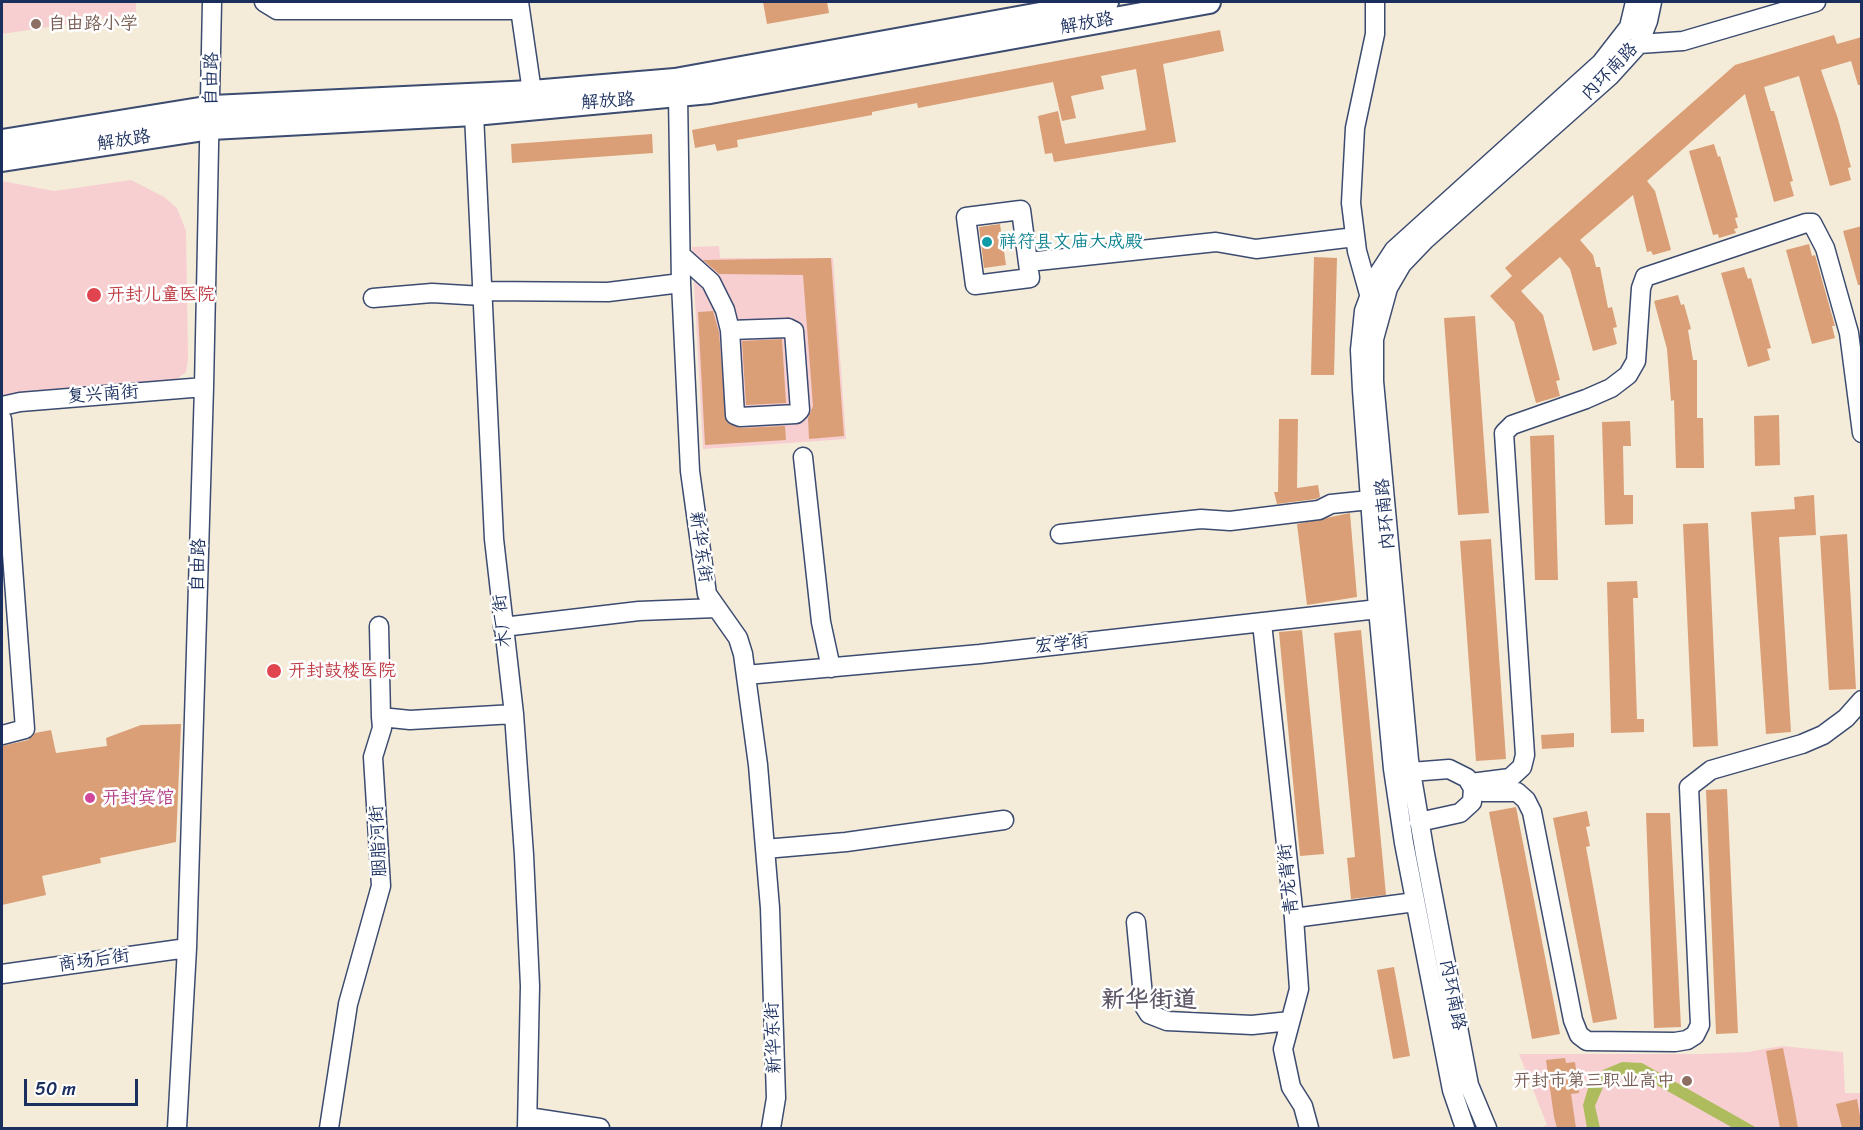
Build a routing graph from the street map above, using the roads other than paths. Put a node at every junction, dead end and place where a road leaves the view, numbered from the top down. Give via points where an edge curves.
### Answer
1 (212, 2) edge
2 (264, 2) edge
3 (1107, 2) edge
4 (1209, 2) edge
5 (1375, 2) edge
6 (1635, 2) edge
7 (1652, 2) edge
8 (1816, 2) edge
9 (519, 6) edge
10 (1639, 44) junction
11 (532, 92) junction
12 (678, 96) junction
13 (474, 114) junction
14 (211, 118) junction
15 (2, 141) edge
16 (2, 160) edge
17 (1355, 237) junction
18 (683, 257) junction
19 (1028, 262) junction
20 (681, 283) junction
21 (483, 294) junction
22 (1369, 294) junction
23 (373, 297) dead end
24 (730, 330) junction
25 (204, 387) junction
26 (2, 406) edge
27 (2, 419) edge
28 (1862, 433) edge
29 (803, 457) dead end
30 (1370, 500) junction
31 (1060, 534) dead end
32 (716, 608) junction
33 (1377, 609) junction
34 (1262, 623) junction
35 (379, 626) dead end
36 (503, 627) junction
37 (831, 668) junction
38 (746, 675) junction
39 (1862, 700) edge
40 (514, 714) junction
41 (381, 717) junction
42 (2, 735) edge
43 (1411, 772) junction
44 (1511, 784) junction
45 (1472, 787) junction
46 (1004, 820) dead end
47 (1419, 822) junction
48 (765, 849) junction
49 (1415, 902) junction
50 (1294, 918) junction
51 (1136, 922) dead end
52 (187, 948) junction
53 (2, 974) edge
54 (1290, 1021) junction
55 (528, 1123) edge
56 (177, 1128) edge
57 (329, 1128) edge
58 (600, 1128) edge
59 (771, 1128) edge
60 (1309, 1128) edge
61 (1465, 1128) edge
62 (1487, 1128) edge

1 - 14 street, 自由路
2 - 9 street via 277,10
3 - 11 main road, 解放路 via 711,75
4 - 12 main road, 解放路
5 - 17 street via 1375,34 1355,128 1351,203
6 - 22 street, 内环南路 via 1629,27 1601,63 1394,250
7 - 10 street, 内环南路
8 - 10 street via 1683,41
9 - 11 street
10 - 43 street, 内环南路 via 1610,76 1425,240 1394,275 1382,306 1374,339 1374,381
11 - 14 main road, 解放路
12 - 13 main road, 解放路
12 - 18 street, 新华东街
13 - 14 main road, 解放路
13 - 21 street, 木厂街
14 - 15 main road, 解放路
14 - 16 main road, 解放路
14 - 25 street, 自由路
17 - 19 street via 1256,249 1216,242
17 - 22 street
18 - 20 street, 新华东街
18 - 24 street via 711,282
19 - 19 street via 1030,278 975,285 966,217 1021,210
20 - 21 street via 608,292
20 - 32 street, 新华东街 via 690,471 706,594
21 - 23 street
21 - 36 street, 木厂街 via 494,539
22 - 30 street, 内环南路 via 1360,350
24 - 24 street via 794,331 800,410 796,414 735,415
25 - 26 street, 复兴南街
25 - 52 street, 自由路
27 - 42 street via 26,729
28 - 44 street via 1849,333 1825,248 1812,223 1645,277 1636,361 1628,375 1586,399 1512,424 1504,433 1525,755
29 - 37 street via 821,622
30 - 31 street via 1230,520 1201,519
30 - 33 street, 内环南路
32 - 36 street via 639,611
32 - 38 street, 新华东街 via 738,638
33 - 34 street, 宏学街
33 - 49 street, 内环南路 via 1393,769
34 - 37 street, 宏学街
34 - 50 street, 青龙背街
35 - 41 street, 胭脂河街
36 - 40 street, 木厂街
37 - 38 street, 宏学街
38 - 48 street, 新华东街
39 - 44 street via 1823,735 1711,770 1689,787 1700,1025 1687,1040 1587,1041 1579,1035 1532,812
40 - 41 street via 410,720
40 - 55 street, 木厂街 via 530,986
41 - 57 street, 胭脂河街 via 382,728 373,757 381,886 348,1004
43 - 45 street via 1449,769 1467,778
43 - 47 street, 内环南路
44 - 45 street
45 - 47 street via 1472,802 1460,813
46 - 48 street
47 - 62 street, 内环南路 via 1469,1085
48 - 59 street, 新华东街 via 776,1098
49 - 50 street
49 - 61 street, 内环南路 via 1452,1090
50 - 54 street, 青龙背街 via 1299,989
51 - 54 street via 1144,1006 1149,1014 1178,1022 1252,1025
52 - 53 street, 商场后街
52 - 56 street, 自由路
54 - 60 street, 青龙背街 via 1283,1049 1286,1070
55 - 58 street

